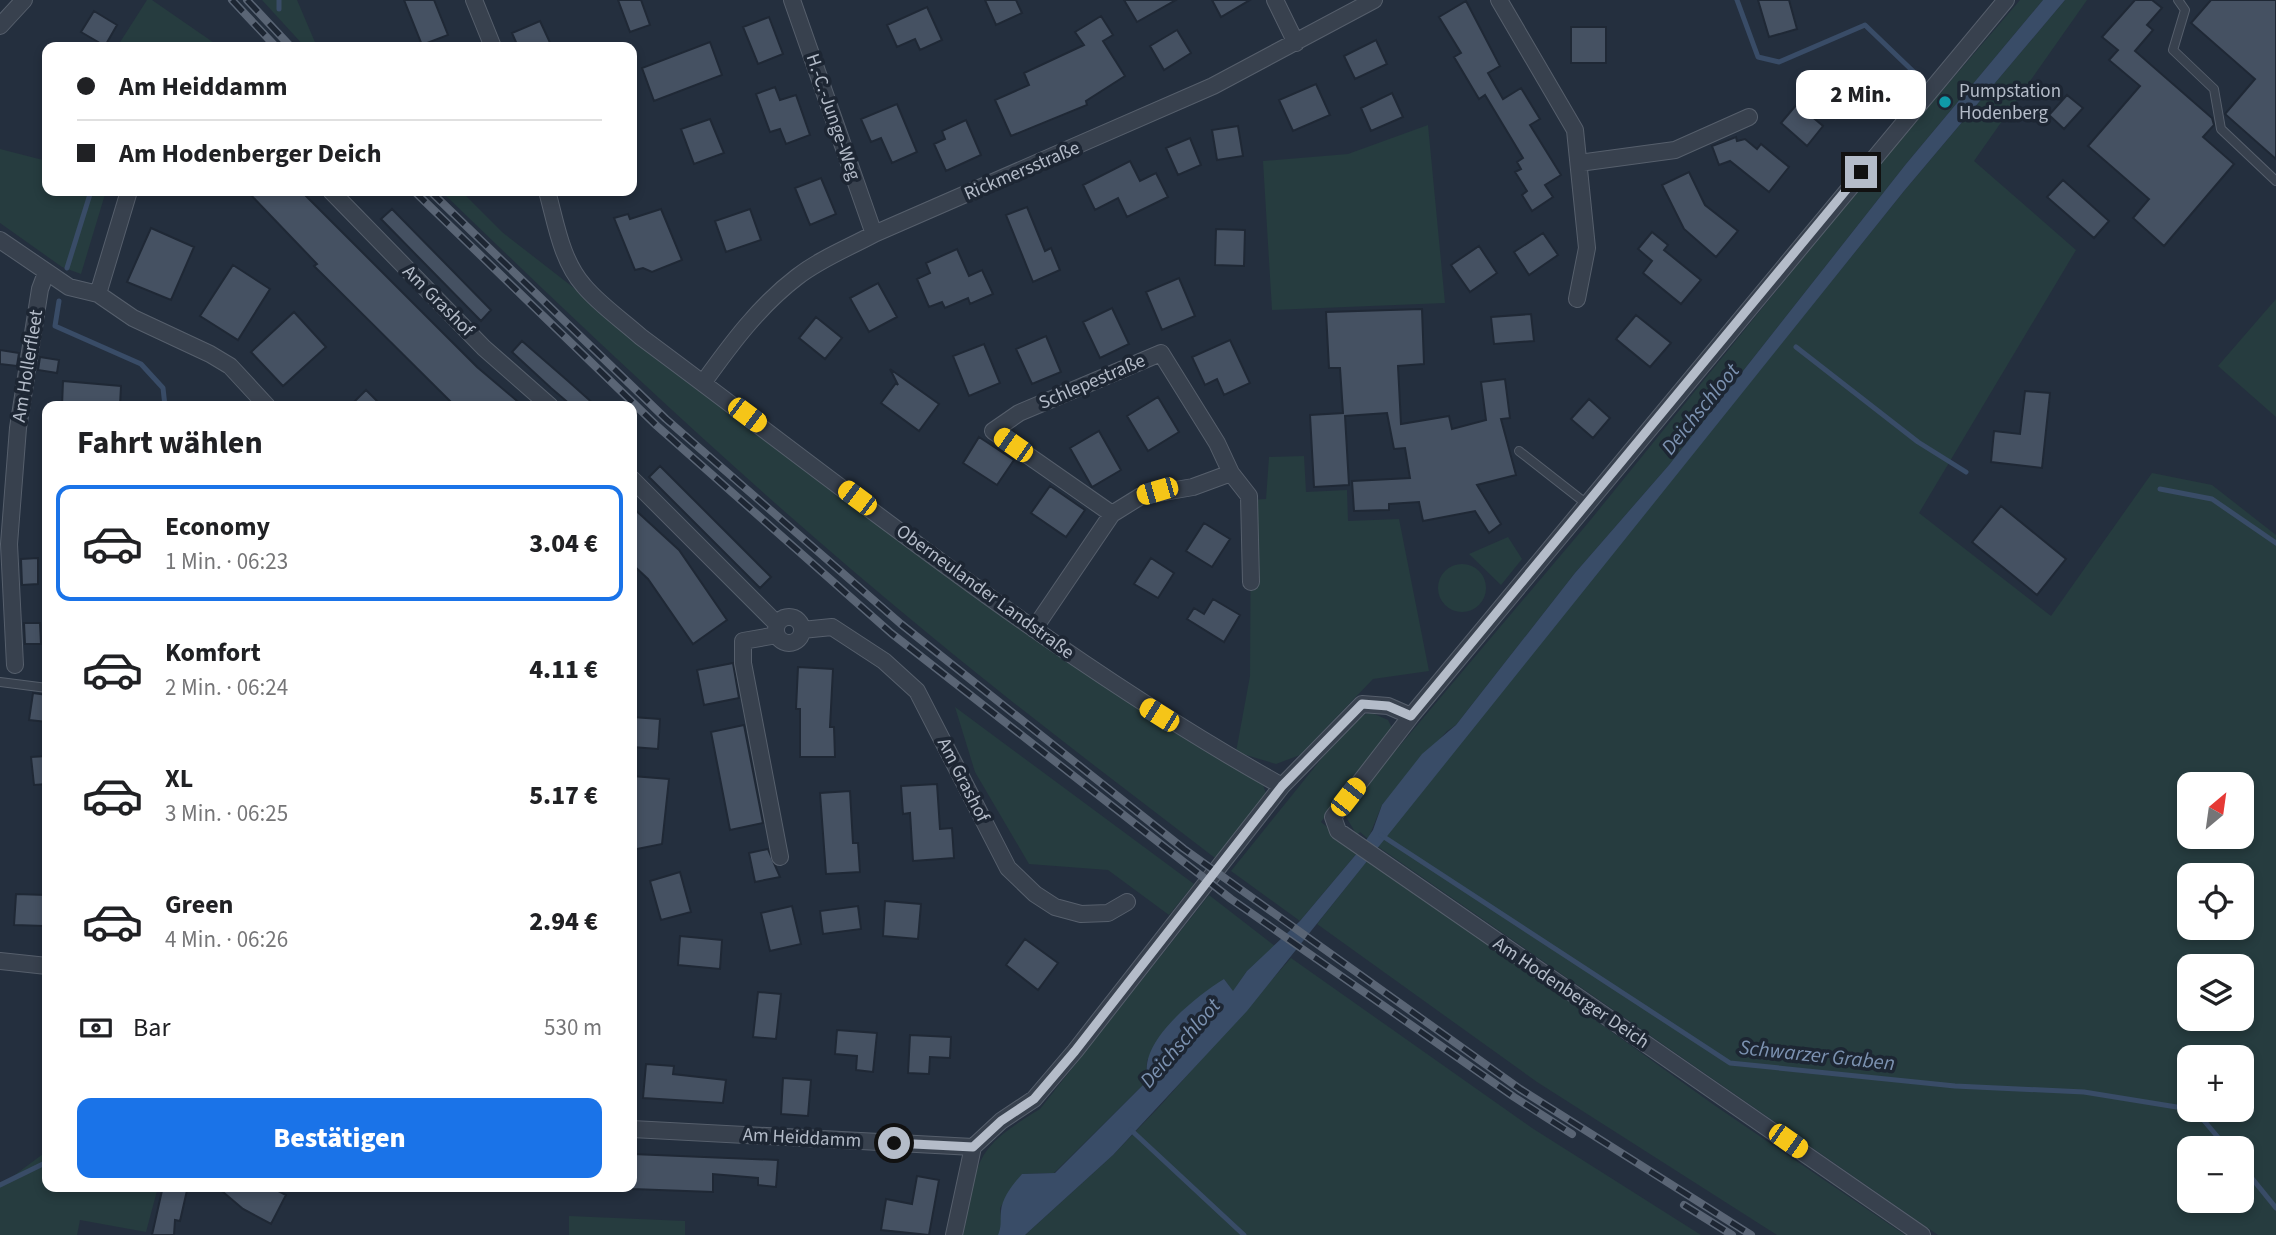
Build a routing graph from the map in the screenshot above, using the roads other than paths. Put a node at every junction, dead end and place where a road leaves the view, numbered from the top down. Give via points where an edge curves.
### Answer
1 (24, 0) edge
2 (474, 0) edge
3 (792, 0) edge
4 (1275, 0) edge
5 (1374, 0) edge
6 (1499, 0) edge
7 (2006, 0) edge
8 (2178, 0) edge
9 (6, 14) edge
10 (491, 42) edge
11 (1296, 43) junction
12 (1749, 117) dead end
13 (1579, 163) junction
14 (2276, 181) edge
15 (128, 196) edge
16 (336, 196) edge
17 (548, 196) edge
18 (874, 234) junction
19 (0, 240) edge
20 (46, 273) junction
21 (98, 294) junction
22 (1577, 299) dead end
23 (703, 383) junction
24 (262, 401) edge
25 (544, 401) edge
26 (1519, 451) dead end
27 (1231, 473) junction
28 (637, 484) edge
29 (1588, 505) junction
30 (1112, 514) junction
31 (4, 543) edge
32 (1251, 582) dead end
33 (1034, 629) junction
34 (777, 630) junction
35 (15, 665) dead end
36 (0, 682) edge
37 (42, 687) edge
38 (1411, 716) junction
39 (1282, 786) junction
40 (780, 857) dead end
41 (1128, 902) dead end
42 (0, 961) edge
43 (42, 965) edge
44 (637, 1129) edge
45 (973, 1147) junction
46 (954, 1235) edge
47 (1922, 1235) edge

1 - 9 street
2 - 10 street
3 - 18 street, H.-C.-Junge-Weg
4 - 11 street
5 - 11 street, Rickmersstraße
6 - 13 street via 1575,130
7 - 29 street, Am Hodenberger Deich
8 - 14 lane via 2185,10 2173,50 2214,89 2221,128
11 - 18 street, Rickmersstraße via 1106,135
12 - 13 street via 1675,150
13 - 22 street via 1587,248
15 - 21 street
16 - 25 street, Am Grashof via 484,348
17 - 23 street, Oberneulander Landstraße via 563,250 584,287
18 - 23 street, Rickmersstraße via 797,277 755,316
19 - 20 street
20 - 21 street via 69,287
20 - 31 street, Am Hollerfleet via 18,428
21 - 24 street via 230,366
23 - 33 street, Oberneulander Landstraße
26 - 29 lane
27 - 30 street via 1193,488 1141,496
27 - 30 street, Schlepestraße via 1161,353 1019,413 993,431
27 - 32 street, Schlepestraße via 1249,496
28 - 34 street
29 - 38 street, Am Hodenberger Deich
30 - 33 street
31 - 35 street, Am Hollerfleet
33 - 39 street, Oberneulander Landstraße via 1140,703
34 - 40 street, Am Grashof via 744,641 743,663
34 - 41 street, Am Grashof via 781,619 792,617 802,630 832,627 884,661 917,691 1008,868 1035,894 1055,907 1081,914 1108,913
36 - 37 lane
38 - 39 street via 1388,706 1362,704
38 - 47 street, Am Hodenberger Deich via 1333,817 1338,831
39 - 45 street via 1034,1099
42 - 43 street
44 - 45 street, Am Heiddamm
45 - 46 street

